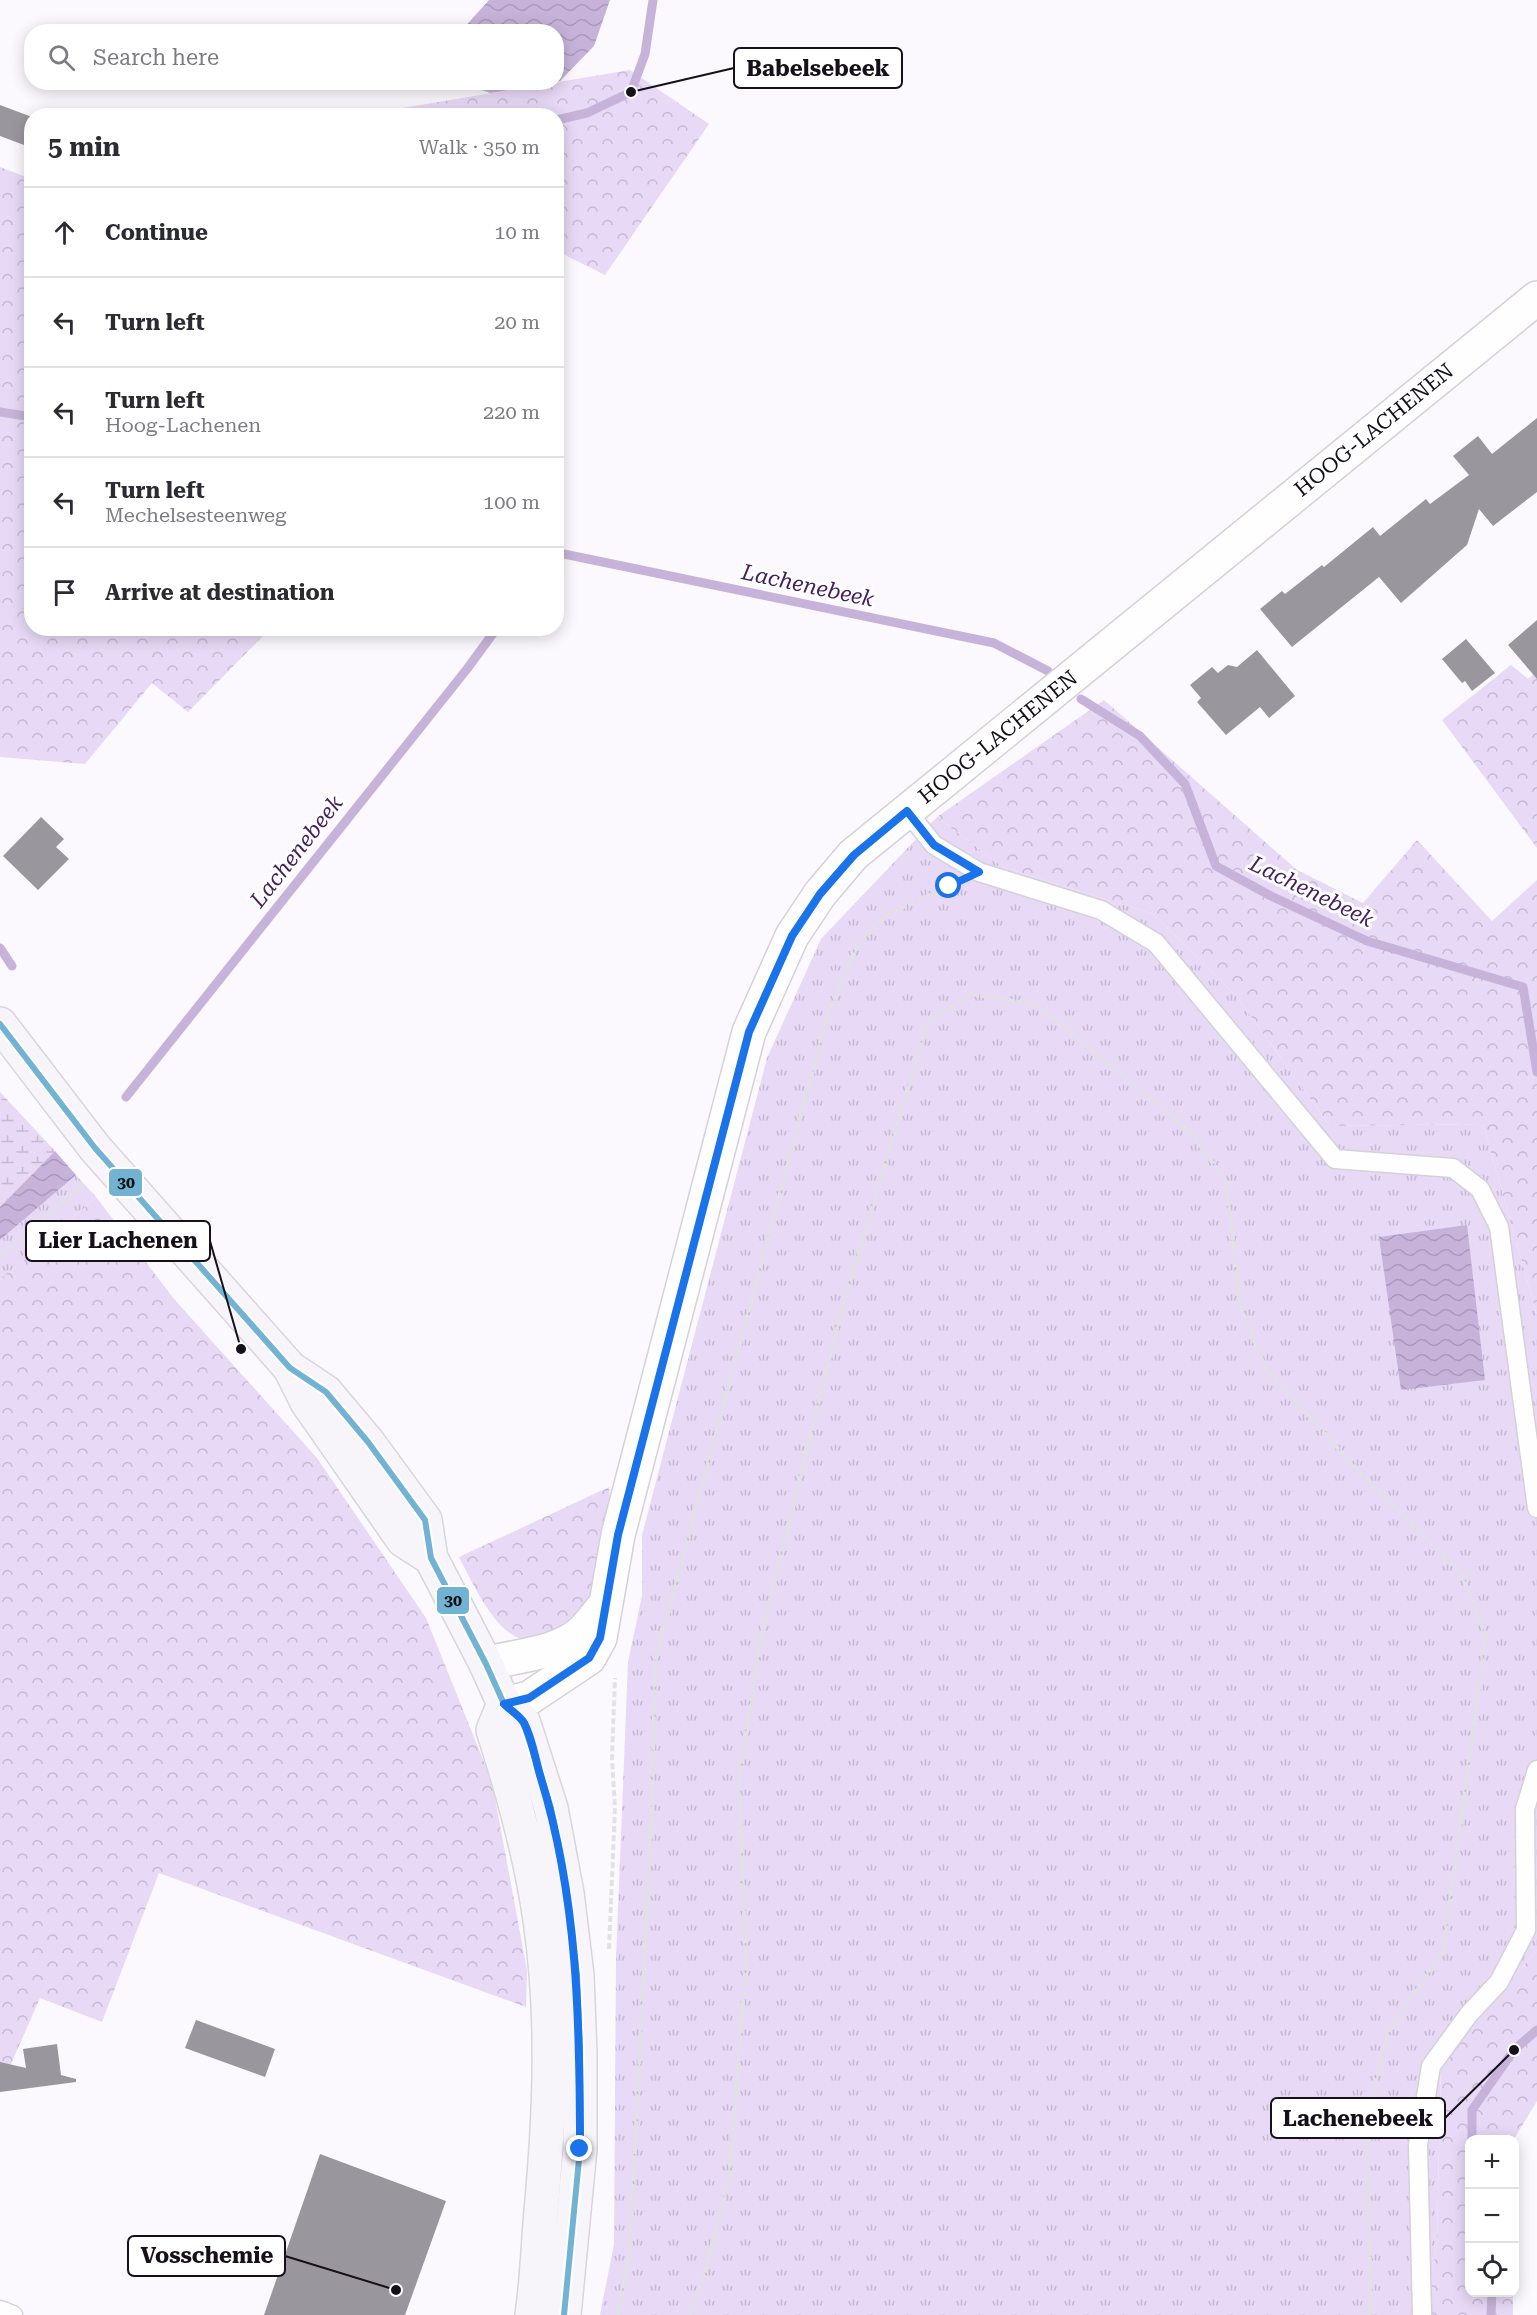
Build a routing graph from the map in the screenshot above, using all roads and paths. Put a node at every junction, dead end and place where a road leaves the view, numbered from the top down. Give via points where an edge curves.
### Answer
1 (1537, 298) edge
2 (907, 811) junction
3 (979, 872) junction
4 (0, 1024) edge
5 (84, 1184) dead end
6 (0, 1255) edge
7 (1537, 1508) edge
8 (605, 1605) junction
9 (486, 1664) junction
10 (618, 1667) dead end
11 (504, 1704) junction
12 (612, 1760) dead end
13 (1537, 1770) edge
14 (0, 2310) edge
15 (13, 2315) edge
16 (532, 2315) edge
17 (564, 2315) edge
18 (618, 2315) edge
19 (690, 2315) edge
20 (1368, 2315) edge
21 (1422, 2315) edge

1 - 2 street, HOOG-LACHENEN
2 - 3 lane via 934,845
2 - 8 street, HOOG-LACHENEN via 854,855 820,894 792,936 749,1032 618,1535
3 - 7 lane via 1101,910 1156,943 1335,1158 1453,1168 1480,1189 1499,1227
3 - 18 path via 884,916 855,950 847,969 827,1018 655,1662 652,1804 630,2250
4 - 9 main road via 95,1148 290,1368 307,1402 403,1540 430,1558
5 - 6 path
8 - 9 street, HOOG-LACHENEN via 582,1632 556,1648
8 - 11 street, HOOG-LACHENEN via 600,1638 589,1658 529,1698
9 - 11 main road
10 - 12 path
11 - 16 main road via 493,1730 540,1919 548,1994 549,2121
11 - 17 main road via 523,1721 551,1808 577,1975 580,2149
13 - 21 lane via 1525,1809 1526,1930 1499,1982 1431,2066 1418,2145
14 - 15 lane
19 - 20 path via 729,2178 746,1965 739,1782 760,1636 841,1312 928,1022 971,994 1038,1005 1192,1134 1226,1182 1241,1308 1266,1369 1368,1482 1460,1571 1486,1635 1444,1948 1391,2026 1366,2115 1371,2307

